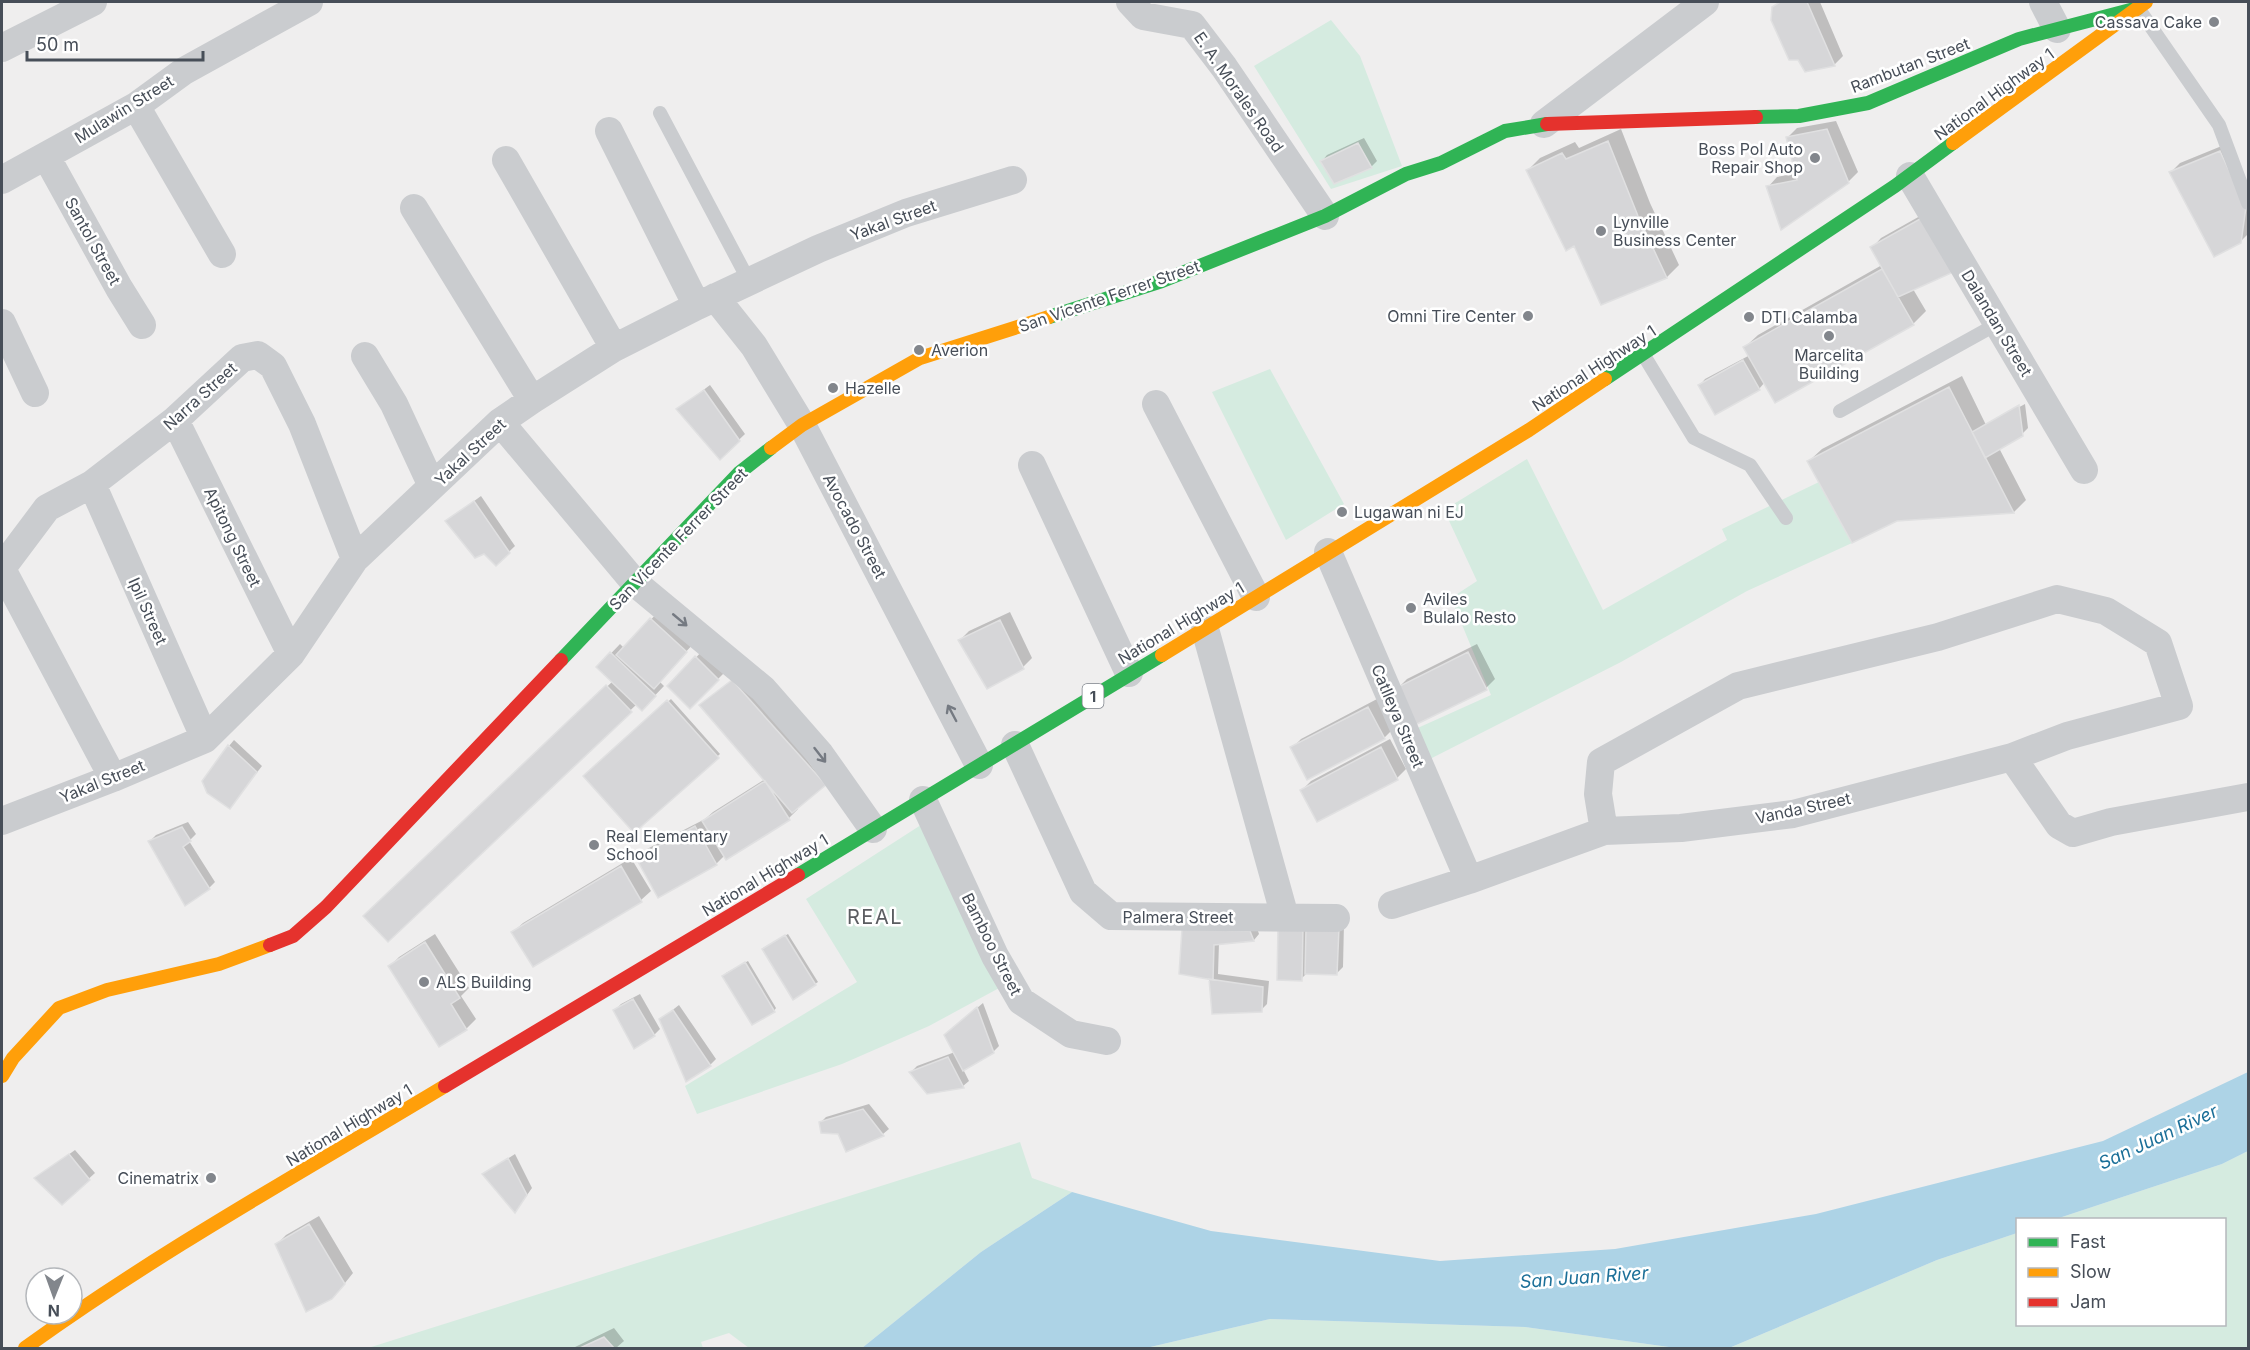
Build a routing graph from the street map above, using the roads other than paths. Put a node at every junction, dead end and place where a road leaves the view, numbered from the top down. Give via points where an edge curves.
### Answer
1 (93, 2) edge
2 (309, 2) edge
3 (1130, 2) edge
4 (1705, 2) edge
5 (2043, 2) edge
6 (2142, 5) edge
7 (2057, 28) junction
8 (2, 48) edge
9 (136, 106) junction
10 (660, 113) dead end
11 (1544, 124) junction
12 (609, 131) dead end
13 (46, 156) junction
14 (506, 160) dead end
15 (1910, 176) junction
16 (2, 180) edge
17 (1013, 180) dead end
18 (2248, 203) edge
19 (414, 208) dead end
20 (1325, 216) junction
21 (222, 254) dead end
22 (749, 281) junction
23 (706, 302) junction
24 (2, 323) edge
25 (1997, 324) junction
26 (142, 325) dead end
27 (615, 348) junction
28 (1643, 354) junction
29 (365, 356) dead end
30 (35, 393) dead end
31 (532, 399) junction
32 (1156, 404) dead end
33 (1840, 411) dead end
34 (175, 420) junction
35 (500, 422) junction
36 (802, 425) junction
37 (1032, 465) dead end
38 (2084, 470) dead end
39 (92, 484) junction
40 (432, 486) junction
41 (1786, 518) dead end
42 (1328, 552) junction
43 (355, 559) junction
44 (2, 568) edge
45 (635, 583) junction
46 (1256, 597) junction
47 (1205, 630) junction
48 (291, 654) junction
49 (1129, 673) junction
50 (205, 739) junction
51 (1015, 745) junction
52 (2012, 757) junction
53 (979, 765) junction
54 (113, 778) junction
55 (2248, 797) edge
56 (923, 800) junction
57 (2, 821) edge
58 (873, 829) junction
59 (1604, 831) junction
60 (1469, 880) junction
61 (1392, 905) dead end
62 (1285, 917) junction
63 (1336, 918) dead end
64 (1107, 1041) dead end
65 (2, 1076) edge
66 (25, 1348) edge

1 - 8 street
2 - 9 street, Mulawin Street via 184,71
3 - 20 street, E. A. Morales Road via 1143,16 1192,25
4 - 11 street, San Vicente Ferrer Street
5 - 7 street
6 - 7 main road, Rambutan Street
6 - 15 main road, National Highway 1 / 1
6 - 18 lane via 2219,125
7 - 11 main road, Rambutan Street via 2019,39 1868,103 1799,116
9 - 13 street, Mulawin Street
9 - 21 street
10 - 22 lane
11 - 20 main road, San Vicente Ferrer Street via 1505,131 1441,163 1406,174
12 - 23 street, Avocado Street
13 - 16 street, Mulawin Street
13 - 26 street, Santol Street
14 - 27 street
15 - 25 street, Dalandan Street
15 - 28 main road, National Highway 1 / 1
17 - 22 street, Yakal Street via 906,213
19 - 31 street
20 - 36 main road, San Vicente Ferrer Street via 1162,281 920,358
22 - 23 street, Yakal Street
23 - 27 street, Yakal Street
23 - 36 street, Avocado Street via 754,346
24 - 30 street
25 - 33 lane
25 - 38 street, Dalandan Street
27 - 31 street, Yakal Street
28 - 41 lane via 1695,438 1750,465
28 - 42 main road, National Highway 1 / 1 via 1529,430
29 - 40 street via 394,404
31 - 35 street, Yakal Street
32 - 46 street
34 - 39 street, Narra Street
34 - 43 street, Narra Street via 242,358 258,355 273,366 302,424
34 - 48 street, Apitong Street
35 - 40 street, Yakal Street
35 - 45 street
36 - 45 main road, San Vicente Ferrer Street via 739,473
53 -> 36 street, Avocado Street
37 - 49 street
39 - 44 street, Narra Street via 47,508
39 - 50 street, Ipil Street
40 - 43 street, Yakal Street
42 - 46 main road, National Highway 1 / 1
42 - 60 street, Catlleya Street
43 - 48 street, Yakal Street
44 - 54 street
45 -> 58 street via 764,689 820,754
45 - 65 main road, San Vicente Ferrer Street via 326,907 293,936 219,964 107,990 59,1008 13,1058
46 - 47 main road, National Highway 1 / 1
47 - 49 main road, National Highway 1 / 1
47 - 62 street
48 - 50 street, Yakal Street
49 - 51 main road, National Highway 1 / 1
50 - 54 street, Yakal Street
51 - 53 main road, National Highway 1 / 1
51 - 62 street, Palmera Street via 1083,892 1111,916
52 - 55 street via 2059,825 2073,833 2110,822
52 - 59 street, Vanda Street via 1793,814 1681,828
52 - 59 street, Vanda Street via 2067,736 2179,705 2158,643 2106,611 2057,598 1938,637 1738,686 1601,762 1598,794
53 - 56 main road, National Highway 1 / 1
54 - 57 street, Yakal Street
56 - 58 main road, National Highway 1 / 1
56 - 64 street, Bamboo Street via 995,956 1021,1001 1071,1034
58 - 66 main road, National Highway 1 / 1 via 247,1205
59 - 60 street, Vanda Street
60 - 61 street, Vanda Street
62 - 63 street, Palmera Street

